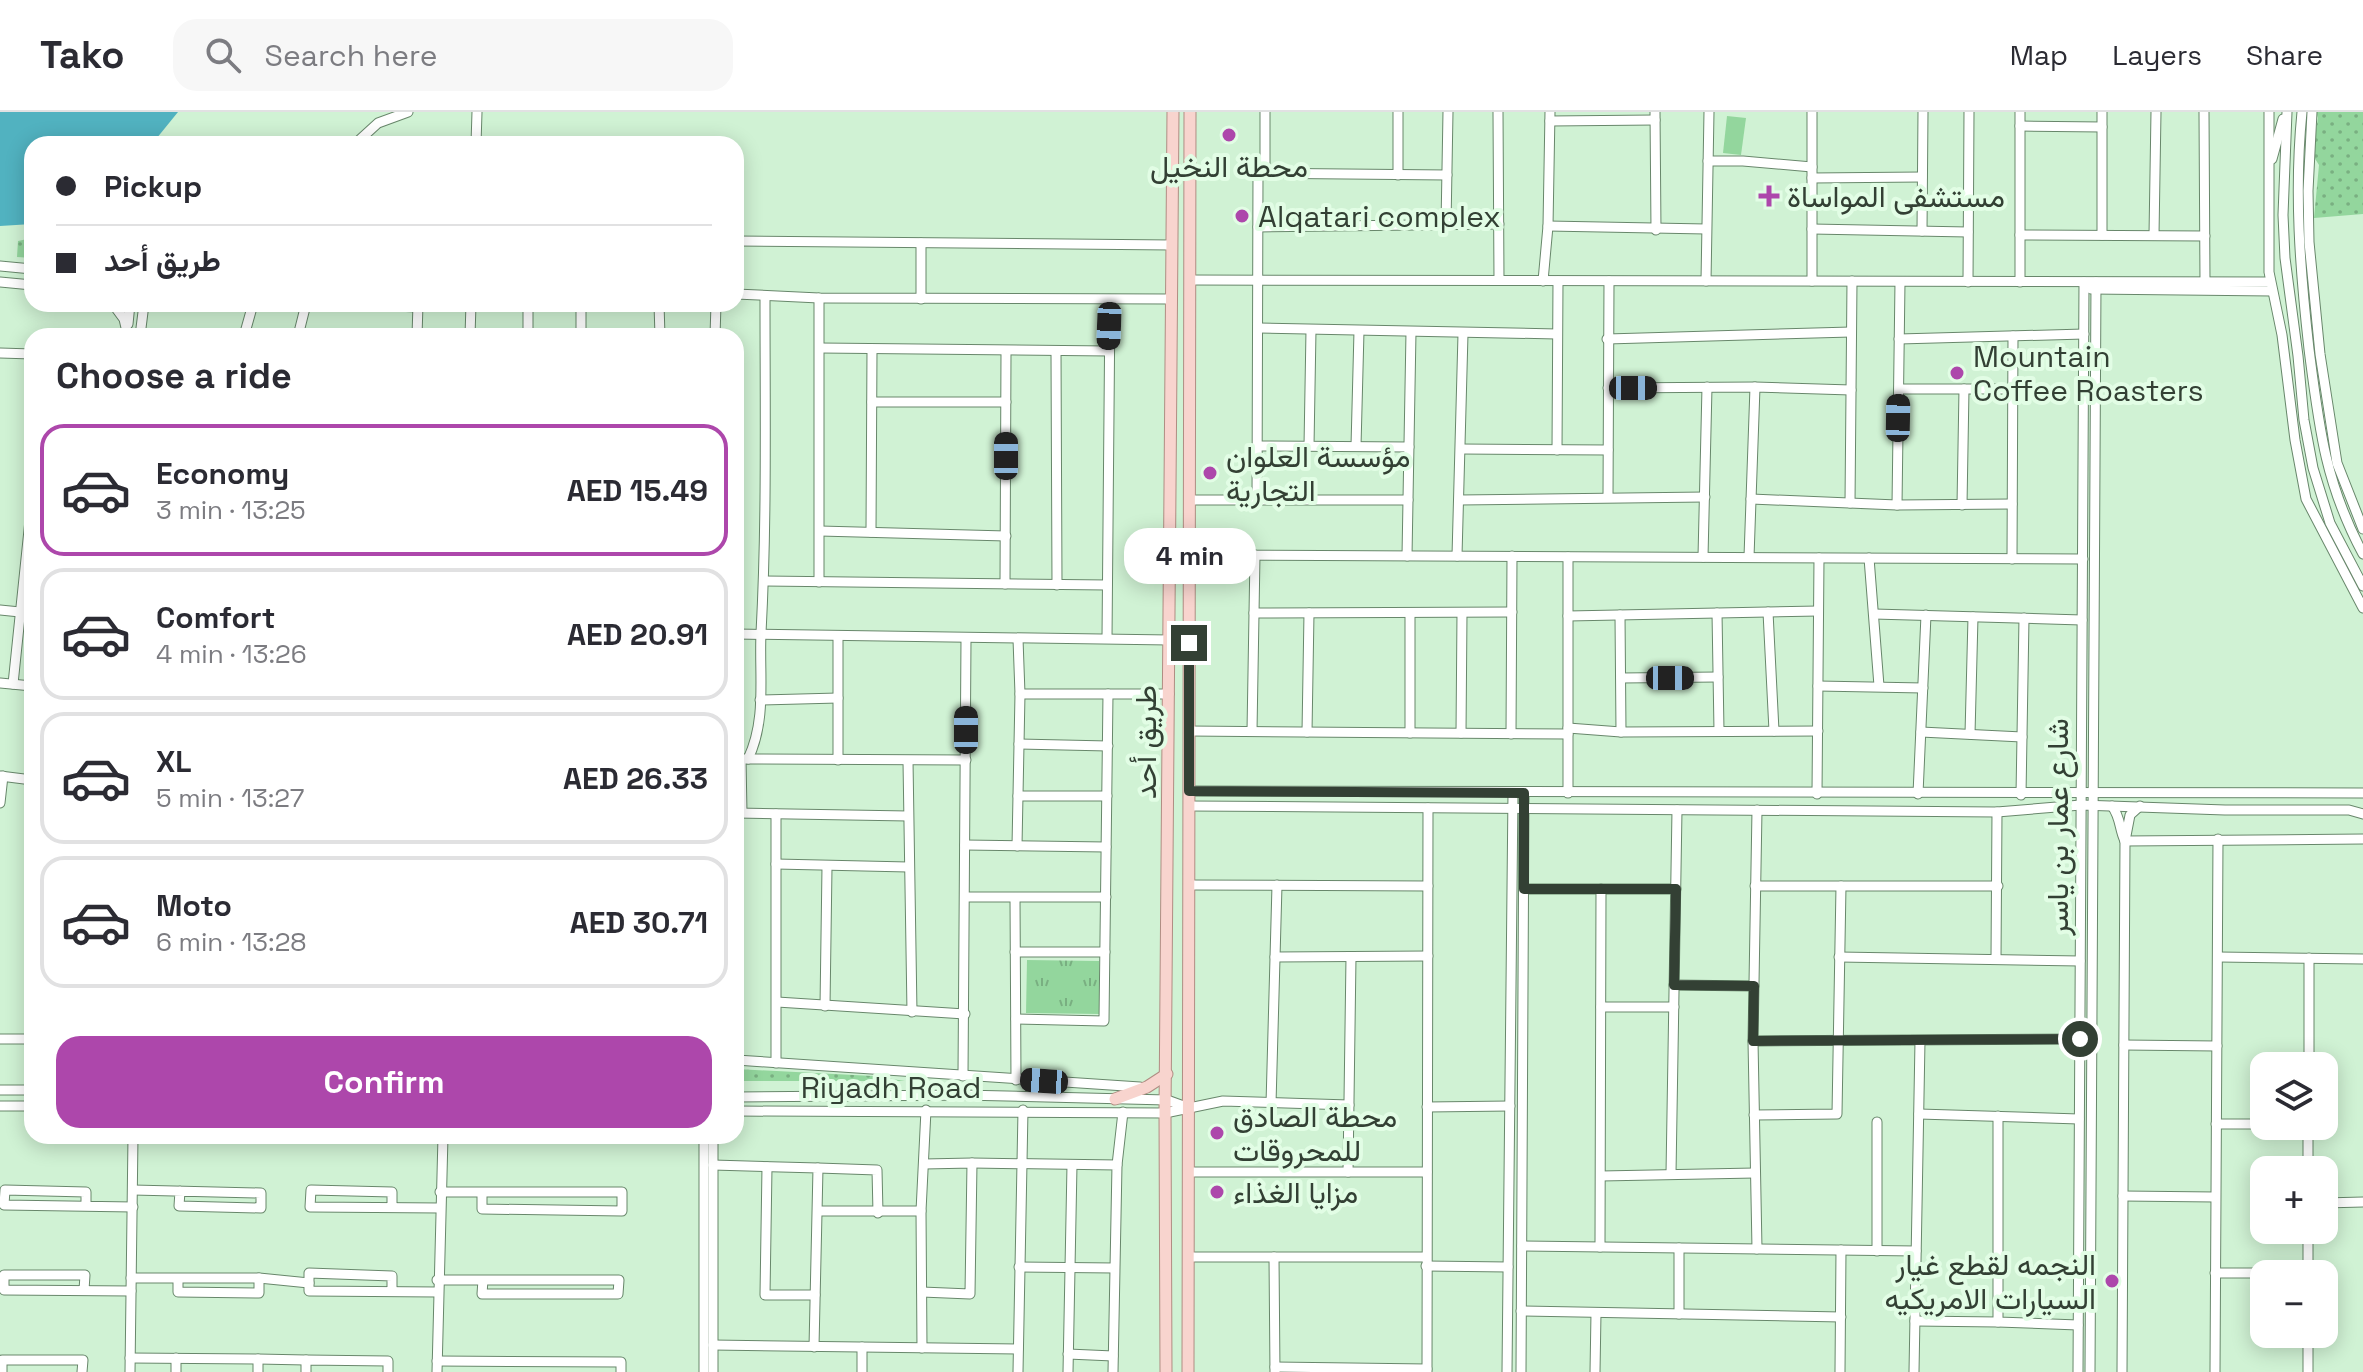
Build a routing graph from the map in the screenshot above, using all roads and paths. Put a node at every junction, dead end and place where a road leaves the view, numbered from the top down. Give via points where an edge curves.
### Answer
1 (408, 112) edge
2 (477, 112) edge
3 (1173, 112) edge
4 (1190, 112) edge
5 (1265, 112) edge
6 (1398, 112) edge
7 (1448, 112) edge
8 (1498, 112) edge
9 (1709, 112) edge
10 (1812, 112) edge
11 (1923, 112) edge
12 (1969, 112) edge
13 (2020, 112) edge
14 (2102, 112) edge
15 (2156, 112) edge
16 (2204, 112) edge
17 (2269, 112) edge
18 (2286, 112) edge
19 (2302, 112) edge
20 (2312, 112) edge
21 (1550, 116) edge
22 (1655, 116) edge
23 (2020, 126) junction
24 (2102, 127) junction
25 (364, 136) edge
26 (476, 136) edge
27 (1708, 161) junction
28 (2269, 165) junction
29 (1812, 172) junction
30 (1265, 173) junction
31 (1398, 175) junction
32 (1447, 175) junction
33 (1922, 177) junction
34 (1499, 224) junction
35 (1446, 225) junction
36 (1548, 226) junction
37 (1258, 227) junction
38 (1706, 229) junction
39 (1812, 229) junction
40 (1656, 230) junction
41 (1922, 231) junction
42 (1968, 232) junction
43 (752, 233) dead end
44 (871, 234) dead end
45 (2020, 235) junction
46 (2102, 235) junction
47 (2154, 235) junction
48 (2205, 236) junction
49 (744, 241) edge
50 (763, 241) junction
51 (881, 242) junction
52 (921, 243) junction
53 (1172, 245) junction
54 (0, 266) edge
55 (24, 268) edge
56 (1190, 280) junction
57 (1258, 280) junction
58 (1499, 280) junction
59 (1543, 281) junction
60 (1558, 281) junction
61 (1609, 281) junction
62 (1706, 281) junction
63 (1812, 281) junction
64 (1852, 281) junction
65 (0, 282) edge
66 (1900, 282) junction
67 (1968, 282) junction
68 (2020, 282) junction
69 (2205, 283) junction
70 (24, 284) edge
71 (2084, 285) junction
72 (2096, 285) junction
73 (2271, 286) junction
74 (744, 295) edge
75 (765, 297) junction
76 (819, 298) junction
77 (921, 299) junction
78 (1172, 299) junction
79 (1110, 300) junction
80 (1259, 328) junction
81 (1311, 330) junction
82 (1359, 331) junction
83 (1411, 332) junction
84 (1851, 332) junction
85 (1463, 334) junction
86 (1557, 334) junction
87 (2084, 334) junction
88 (2013, 336) junction
89 (1607, 339) junction
90 (1899, 339) junction
91 (820, 348) junction
92 (872, 350) junction
93 (1109, 351) junction
94 (1006, 352) junction
95 (1056, 352) junction
96 (0, 353) edge
97 (24, 354) edge
98 (1707, 387) junction
99 (1755, 387) junction
100 (1608, 388) junction
101 (1899, 389) junction
102 (1964, 389) junction
103 (2013, 389) junction
104 (1851, 390) junction
105 (872, 402) junction
106 (1006, 402) junction
107 (1257, 446) junction
108 (1309, 446) junction
109 (1356, 446) junction
110 (1409, 447) junction
111 (1461, 449) junction
112 (1557, 450) junction
113 (1608, 450) junction
114 (2343, 481) junction
115 (2332, 483) junction
116 (1608, 496) junction
117 (1705, 497) junction
118 (1751, 499) junction
119 (1190, 500) junction
120 (1257, 500) junction
121 (1408, 500) junction
122 (1459, 500) junction
123 (1850, 503) junction
124 (2012, 504) junction
125 (1897, 505) junction
126 (1962, 505) junction
127 (2363, 529) edge
128 (820, 531) junction
129 (871, 532) junction
130 (1006, 536) junction
131 (2363, 554) edge
132 (1190, 555) junction
133 (1255, 555) junction
134 (1407, 556) junction
135 (1457, 556) junction
136 (1512, 556) junction
137 (1568, 557) junction
138 (1703, 557) junction
139 (1749, 557) junction
140 (1819, 558) junction
141 (1869, 558) junction
142 (2012, 559) junction
143 (2083, 559) junction
144 (24, 575) edge
145 (765, 581) junction
146 (819, 582) junction
147 (1005, 584) junction
148 (1057, 585) junction
149 (1107, 585) junction
150 (2363, 586) edge
151 (2363, 608) edge
152 (0, 610) edge
153 (1818, 611) junction
154 (20, 612) junction
155 (1512, 612) junction
156 (1768, 612) junction
157 (1254, 613) junction
158 (1309, 613) junction
159 (1410, 613) junction
160 (1462, 613) junction
161 (1717, 613) junction
162 (1874, 614) junction
163 (1620, 615) junction
164 (1926, 615) junction
165 (1568, 616) junction
166 (1973, 617) junction
167 (2024, 618) junction
168 (2082, 620) junction
169 (744, 634) edge
170 (761, 635) junction
171 (838, 636) junction
172 (1107, 638) junction
173 (966, 639) junction
174 (1018, 639) junction
175 (1170, 640) junction
176 (1718, 677) junction
177 (1621, 678) junction
178 (0, 683) edge
179 (13, 684) junction
180 (24, 685) edge
181 (1818, 686) junction
182 (1879, 686) junction
183 (1923, 688) junction
184 (1020, 694) junction
185 (1108, 694) junction
186 (1169, 694) junction
187 (838, 698) junction
188 (760, 700) junction
189 (1189, 731) junction
190 (1252, 731) junction
191 (1568, 731) junction
192 (1719, 731) junction
193 (1774, 731) junction
194 (1818, 731) junction
195 (1307, 732) junction
196 (1621, 732) junction
197 (1921, 732) junction
198 (1410, 733) junction
199 (1461, 733) junction
200 (1511, 734) junction
201 (1970, 734) junction
202 (2022, 737) junction
203 (1019, 744) junction
204 (1108, 746) junction
205 (744, 756) edge
206 (744, 759) edge
207 (838, 760) junction
208 (966, 760) junction
209 (908, 761) junction
210 (2, 776) edge
211 (24, 779) edge
212 (1189, 791) junction
213 (1519, 792) junction
214 (1568, 793) junction
215 (2363, 793) edge
216 (1817, 794) junction
217 (1918, 794) junction
218 (2021, 795) junction
219 (2093, 795) junction
220 (1018, 796) junction
221 (1107, 796) junction
222 (2081, 800) junction
223 (0, 803) edge
224 (1189, 806) junction
225 (2093, 806) junction
226 (2112, 806) junction
227 (2140, 806) junction
228 (1428, 808) junction
229 (1513, 809) junction
230 (1525, 809) junction
231 (1677, 810) junction
232 (1757, 810) junction
233 (1997, 812) junction
234 (744, 813) edge
235 (776, 814) junction
236 (2363, 814) edge
237 (908, 816) junction
238 (2218, 839) junction
239 (2363, 839) edge
240 (2125, 841) junction
241 (965, 845) junction
242 (1017, 846) junction
243 (1106, 847) junction
244 (776, 864) junction
245 (827, 867) junction
246 (908, 867) junction
247 (1189, 885) junction
248 (1277, 885) junction
249 (1428, 886) junction
250 (1755, 886) junction
251 (1841, 886) junction
252 (1998, 886) junction
253 (1524, 889) junction
254 (1601, 889) junction
255 (1676, 889) junction
256 (966, 897) junction
257 (1106, 897) junction
258 (1015, 898) junction
259 (1015, 952) junction
260 (1105, 952) junction
261 (1428, 956) junction
262 (1275, 957) junction
263 (1351, 957) junction
264 (1839, 957) junction
265 (2219, 957) junction
266 (1996, 958) junction
267 (2309, 958) junction
268 (2363, 959) edge
269 (2080, 961) junction
270 (1674, 985) junction
271 (1754, 986) junction
272 (777, 1002) junction
273 (825, 1006) junction
274 (1601, 1007) junction
275 (1674, 1007) junction
276 (912, 1012) junction
277 (965, 1014) junction
278 (1016, 1019) junction
279 (0, 1039) edge
280 (24, 1039) edge
281 (2080, 1039) junction
282 (1753, 1041) junction
283 (1840, 1041) junction
284 (1920, 1041) junction
285 (2124, 1045) junction
286 (2217, 1046) junction
287 (2309, 1052) edge
288 (744, 1061) edge
289 (776, 1063) junction
290 (1167, 1074) junction
291 (963, 1076) junction
292 (1016, 1080) junction
293 (1147, 1087) junction
294 (0, 1090) edge
295 (24, 1090) edge
296 (744, 1096) edge
297 (1115, 1099) junction
298 (1167, 1100) junction
299 (1271, 1104) junction
300 (1349, 1105) junction
301 (0, 1106) edge
302 (24, 1106) edge
303 (1510, 1106) junction
304 (1427, 1107) junction
305 (1189, 1108) junction
306 (926, 1110) junction
307 (1023, 1110) junction
308 (744, 1111) edge
309 (1123, 1112) junction
310 (1165, 1113) junction
311 (1919, 1114) junction
312 (1754, 1115) junction
313 (1998, 1116) junction
314 (2079, 1119) junction
315 (1877, 1122) dead end
316 (2216, 1124) junction
317 (2250, 1124) edge
318 (133, 1144) edge
319 (443, 1144) edge
320 (704, 1144) edge
321 (713, 1144) edge
322 (972, 1163) junction
323 (1020, 1163) junction
324 (924, 1164) junction
325 (713, 1165) junction
326 (1072, 1165) junction
327 (1117, 1165) junction
328 (767, 1167) junction
329 (818, 1168) junction
330 (1188, 1172) junction
331 (1348, 1172) junction
332 (1427, 1172) junction
333 (1755, 1173) junction
334 (1671, 1174) junction
335 (1601, 1176) junction
336 (133, 1190) junction
337 (180, 1191) junction
338 (440, 1192) junction
339 (482, 1192) junction
340 (2, 1196) edge
341 (2123, 1196) junction
342 (2215, 1197) junction
343 (2363, 1202) edge
344 (2338, 1203) edge
345 (86, 1206) junction
346 (133, 1207) junction
347 (392, 1207) junction
348 (440, 1208) junction
349 (818, 1211) junction
350 (921, 1211) junction
351 (878, 1213) junction
352 (1522, 1246) junction
353 (1600, 1247) junction
354 (1679, 1248) junction
355 (1757, 1249) junction
356 (1841, 1250) junction
357 (1877, 1251) junction
358 (1916, 1251) junction
359 (1188, 1257) junction
360 (1274, 1257) junction
361 (1426, 1261) junction
362 (1019, 1267) junction
363 (1070, 1267) junction
364 (1508, 1267) junction
365 (1114, 1268) junction
366 (2215, 1273) junction
367 (2250, 1273) edge
368 (131, 1278) junction
369 (178, 1278) junction
370 (259, 1278) junction
371 (2, 1280) edge
372 (437, 1280) junction
373 (483, 1280) junction
374 (309, 1283) junction
375 (84, 1290) junction
376 (131, 1291) junction
377 (392, 1291) junction
378 (437, 1292) junction
379 (922, 1292) junction
380 (815, 1295) junction
381 (1521, 1311) junction
382 (1596, 1313) junction
383 (1679, 1314) junction
384 (1841, 1317) junction
385 (1915, 1321) junction
386 (1998, 1322) junction
387 (2078, 1325) junction
388 (713, 1345) junction
389 (814, 1347) junction
390 (862, 1347) junction
391 (922, 1348) junction
392 (2308, 1348) edge
393 (1018, 1349) junction
394 (1068, 1354) junction
395 (1113, 1356) junction
396 (130, 1358) junction
397 (176, 1358) junction
398 (258, 1359) junction
399 (1, 1360) edge
400 (306, 1360) junction
401 (437, 1367) edge
402 (484, 1367) edge
403 (1275, 1369) edge
404 (1427, 1370) edge
405 (2, 1372) edge
406 (82, 1372) edge
407 (130, 1372) edge
408 (176, 1372) edge
409 (258, 1372) edge
410 (306, 1372) edge
411 (388, 1372) edge
412 (621, 1372) edge
413 (704, 1372) edge
414 (713, 1372) edge
415 (862, 1372) edge
416 (1018, 1372) edge
417 (1068, 1372) edge
418 (1113, 1372) edge
419 (1166, 1372) edge
420 (1188, 1372) edge
421 (1507, 1372) edge
422 (1521, 1372) edge
423 (1595, 1372) edge
424 (1840, 1372) edge
425 (1914, 1372) edge
426 (2078, 1372) edge
427 (2090, 1372) edge
428 (2122, 1372) edge
429 (2215, 1372) edge
430 (2308, 1372) edge

1 - 25 street via 378,123
2 - 26 street
3 - 53 main road, طريق أحد
4 - 56 main road, طريق أحد
5 - 30 street
6 - 31 street
7 - 32 street
8 - 34 street
9 - 27 street
10 - 29 street
11 - 33 street
12 - 42 street
13 - 23 street
14 - 24 street
15 - 47 street
16 - 48 street
17 - 28 street
18 - 28 street
18 - 150 street via 2285,258 2304,420 2330,523
19 - 115 street via 2299,256 2316,405
20 - 114 street via 2309,242 2331,438
21 - 22 street
21 - 36 street
22 - 40 street
23 - 24 street
23 - 45 street
24 - 46 street
27 - 29 street
27 - 38 street
28 - 73 street
29 - 33 street
29 - 39 street
30 - 31 street
30 - 37 street via 1258,173
31 - 32 street
32 - 35 street
33 - 41 street
34 - 35 street
34 - 58 street
35 - 37 street
36 - 40 street
36 - 59 street
37 - 57 street
38 - 40 street
38 - 62 street
39 - 41 street
39 - 63 street
41 - 42 street
42 - 67 street
43 - 50 street
44 - 51 street
45 - 46 street
45 - 68 street
46 - 47 street
47 - 48 street
48 - 69 street
49 - 50 street
50 - 51 street
51 - 52 street
52 - 53 street
52 - 77 street
53 - 78 main road, طريق أحد
54 - 55 street
56 - 57 street
56 - 119 main road, طريق أحد
57 - 58 street
57 - 80 street
58 - 59 street
59 - 60 street
60 - 61 street
60 - 86 street
61 - 62 street
61 - 89 street
62 - 63 street
63 - 64 street
64 - 66 street
64 - 84 street
65 - 70 street
66 - 67 street
66 - 90 street
67 - 68 street
68 - 71 street
69 - 72 street
69 - 73 street
71 - 72 street
71 - 87 street, شارع عمار بن ياسر
72 - 73 street
72 - 219 street, شارع عمار بن ياسر
73 - 151 street via 2306,499
74 - 75 street
75 - 76 street
75 - 145 street
76 - 77 street
76 - 91 street
77 - 79 street
78 - 79 street
78 - 175 main road, طريق أحد
79 - 93 street
80 - 81 street
80 - 107 street
81 - 82 street
81 - 108 street
82 - 83 street
82 - 109 street
83 - 85 street
83 - 110 street
84 - 89 street
84 - 104 street
85 - 86 street
85 - 111 street
86 - 112 street
87 - 88 street
87 - 143 street, شارع عمار بن ياسر
88 - 90 street
88 - 103 street
89 - 100 street
90 - 101 street
91 - 92 street
91 - 128 street
92 - 94 street
92 - 105 street
93 - 95 street
93 - 149 street
94 - 95 street
94 - 106 street
95 - 148 street
96 - 97 street
98 - 99 street
98 - 100 street
98 - 117 street
99 - 104 street
99 - 118 street
100 - 113 street
101 - 102 street
101 - 125 street
102 - 103 street
102 - 126 street
103 - 124 street
104 - 123 street
105 - 106 street
105 - 129 street
106 - 130 street
107 - 108 street
107 - 120 street
108 - 109 street
109 - 110 street
110 - 121 street
111 - 112 street
111 - 122 street
112 - 113 street
113 - 116 street
114 - 115 street
114 - 127 street
115 - 131 street
116 - 117 street
116 - 122 street
117 - 138 street
118 - 123 street
118 - 139 street
119 - 120 street
119 - 132 main road, طريق أحد
120 - 121 street
121 - 134 street
122 - 135 street
123 - 125 street
124 - 126 street
124 - 142 street
125 - 126 street
128 - 129 street
128 - 146 street
129 - 130 street
130 - 147 street
132 - 133 street
132 - 189 main road, طريق أحد
133 - 134 street
133 - 157 street
134 - 135 street
135 - 136 street
136 - 137 street
136 - 155 street
137 - 138 street
137 - 165 street
138 - 139 street
139 - 140 street
140 - 141 street
140 - 153 street
141 - 142 street
141 - 162 street
142 - 143 street
143 - 168 street, شارع عمار بن ياسر
144 - 154 street
145 - 146 street
145 - 170 street
146 - 147 street
147 - 148 street
148 - 149 street
149 - 172 street
152 - 154 street
153 - 156 street
153 - 181 street
154 - 179 street
155 - 160 street
155 - 200 street
156 - 161 street
156 - 193 street
157 - 158 street
157 - 190 street
158 - 159 street
158 - 195 street
159 - 160 street
159 - 198 street
160 - 199 street
161 - 163 street
161 - 176 street
162 - 164 street
162 - 182 street
163 - 165 street
163 - 177 street
164 - 166 street
164 - 183 street
165 - 191 street
166 - 167 street
166 - 201 street
167 - 168 street
167 - 202 street
168 - 222 street, شارع عمار بن ياسر
169 - 170 street
170 - 171 street
170 - 188 street
171 - 173 street
171 - 187 street
172 - 174 street
172 - 175 street
173 - 174 street
173 - 208 street
174 - 184 street
175 - 186 main road, طريق أحد
176 - 177 street
176 - 192 street
177 - 196 street
178 - 179 street
179 - 180 street
181 - 182 street
181 - 194 street
182 - 183 street
183 - 197 street
184 - 185 street
184 - 203 street
185 - 186 street
185 - 204 street
186 - 290 main road, طريق أحد
187 - 188 street
187 - 207 street
188 - 205 street via 756,741
189 - 190 street
189 - 212 main road, طريق أحد
190 - 195 street
191 - 196 street
191 - 200 street
191 - 214 street
192 - 193 street
192 - 196 street
193 - 194 street
194 - 216 street
195 - 198 street
197 - 201 street
197 - 217 street
198 - 199 street
199 - 200 street
201 - 202 street
202 - 218 street
203 - 204 street
203 - 220 street
204 - 221 street
206 - 207 street
207 - 209 street
208 - 209 street
208 - 241 street
209 - 237 street
210 - 211 street
210 - 223 street
212 - 213 street
212 - 224 main road, طريق أحد
213 - 214 street
213 - 229 street
213 - 230 street
214 - 216 street
215 - 219 street
216 - 217 street
217 - 218 street
218 - 222 street
219 - 222 street
219 - 225 street, شارع عمار بن ياسر
220 - 221 street
220 - 242 street
221 - 243 street
222 - 225 street
222 - 233 street
222 - 269 street, شارع عمار بن ياسر
224 - 228 street
224 - 247 main road, طريق أحد
225 - 226 street
225 - 427 street, شارع عمار بن ياسر
226 - 227 street
226 - 240 street
227 - 236 street
227 - 240 street via 2130,815
228 - 229 street
228 - 249 street
229 - 230 street
229 - 303 street
230 - 231 street
230 - 253 street
231 - 232 street
231 - 255 street
232 - 233 street
232 - 250 street
233 - 252 street
234 - 235 street
235 - 237 street
235 - 244 street
237 - 246 street
238 - 239 street
238 - 240 street
238 - 265 street
240 - 285 street
241 - 242 street
241 - 256 street
242 - 243 street
243 - 257 street
244 - 245 street
244 - 272 street
245 - 246 street
245 - 273 street
246 - 276 street
247 - 248 street
247 - 305 main road, طريق أحد
248 - 249 street
248 - 262 street
249 - 261 street
250 - 251 street
250 - 271 street
251 - 252 street
251 - 264 street
252 - 266 street
253 - 254 street
253 - 352 street
254 - 255 street
254 - 274 street
255 - 270 street
256 - 258 street
256 - 277 street
257 - 258 street
257 - 260 street
258 - 259 street
259 - 260 street
259 - 278 street
260 - 278 street via 1104,1021
261 - 263 street
261 - 304 street
262 - 263 street
262 - 299 street
263 - 300 street
264 - 266 street
264 - 283 street
265 - 267 street
265 - 286 street
266 - 269 street
267 - 268 street
267 - 287 street
269 - 281 street, شارع عمار بن ياسر
270 - 271 street
270 - 275 street
271 - 282 street
272 - 273 street
272 - 289 street
273 - 276 street
274 - 275 street
274 - 335 street
275 - 334 street
276 - 277 street
277 - 291 street
278 - 292 street
279 - 280 street
281 - 284 street
281 - 314 street, شارع عمار بن ياسر
282 - 283 street
282 - 312 street
283 - 284 street
283 - 312 street via 1837,1114
284 - 311 street
285 - 286 street
285 - 341 street
286 - 316 street
288 - 289 street
289 - 291 street
290 - 293 main road
290 - 298 main road, طريق أحد
291 - 292 street
292 - 293 street
293 - 297 main road
294 - 295 street
296 - 297 street
297 - 298 street
298 - 305 street
298 - 310 main road, طريق أحد
299 - 300 street, Riyadh Road
299 - 305 street, Riyadh Road via 1223,1101
300 - 331 street
301 - 302 street
303 - 304 street
303 - 364 street
304 - 332 street
305 - 310 street, Riyadh Road
305 - 330 main road, طريق أحد
306 - 307 street, Riyadh Road
306 - 308 street, Riyadh Road
306 - 324 street
307 - 309 street, Riyadh Road
307 - 323 street
309 - 310 street, Riyadh Road
309 - 327 street
310 - 419 main road, طريق أحد
311 - 313 street
311 - 358 street
312 - 333 street
313 - 314 street
313 - 386 street
314 - 387 street, شارع عمار بن ياسر
315 - 357 street
316 - 317 street
316 - 342 street
318 - 336 street
319 - 338 street
320 - 413 street
321 - 325 street
322 - 323 street
322 - 324 street
322 - 379 street via 970,1294
323 - 326 street
323 - 362 street
324 - 350 street
325 - 328 street
325 - 388 street
326 - 327 street
326 - 363 street
327 - 365 street
328 - 329 street
328 - 380 street via 765,1295
329 - 349 street
329 - 351 street via 877,1170
330 - 331 street
330 - 359 main road, طريق أحد
331 - 332 street
332 - 361 street
333 - 334 street
333 - 355 street
334 - 335 street
335 - 353 street
336 - 337 street
336 - 346 street
337 - 337 street via 261,1193 261,1208 179,1206
338 - 339 street
338 - 348 street
339 - 339 street via 622,1192 622,1211 482,1209
340 - 345 street via 4,1205
340 - 345 street via 5,1190 86,1192
341 - 342 street
341 - 428 street
342 - 366 street
343 - 344 street
345 - 346 street
346 - 368 street
347 - 347 street via 310,1207 311,1190 392,1192
347 - 348 street
348 - 372 street
349 - 351 street
349 - 380 street
350 - 351 street
350 - 379 street
352 - 353 street
352 - 381 street
353 - 354 street
354 - 355 street
354 - 383 street
355 - 356 street
356 - 357 street
356 - 384 street
357 - 358 street
358 - 385 street
359 - 360 street
359 - 420 main road, طريق أحد
360 - 361 street
360 - 403 street
361 - 364 street
361 - 404 street
362 - 363 street
362 - 393 street
363 - 365 street
363 - 394 street
364 - 421 street
365 - 395 street
366 - 367 street
366 - 429 street
368 - 369 street
368 - 376 street
369 - 370 street
369 - 370 street via 178,1292 259,1293
370 - 374 street
371 - 375 street via 4,1290
371 - 375 street via 4,1275 85,1275
372 - 373 street
372 - 378 street
373 - 373 street via 498,1280 619,1280 618,1294 482,1294
374 - 377 street via 309,1291
374 - 377 street via 309,1273 392,1276
375 - 376 street
376 - 396 street
377 - 378 street
378 - 401 street
379 - 391 street
380 - 389 street
381 - 382 street
381 - 422 street
382 - 383 street
382 - 423 street
383 - 384 street
384 - 424 street
385 - 386 street
385 - 425 street
386 - 387 street
387 - 426 street, شارع عمار بن ياسر
388 - 389 street
388 - 414 street
389 - 390 street
390 - 391 street
390 - 415 street
391 - 393 street
392 - 430 street
393 - 416 street
394 - 395 street
394 - 417 street
395 - 418 street
396 - 397 street
396 - 407 street
397 - 398 street
397 - 408 street
398 - 400 street
398 - 409 street
399 - 405 street
399 - 406 street via 83,1360
400 - 410 street
400 - 411 street via 388,1361
401 - 402 street
402 - 412 street via 621,1362
403 - 404 street

